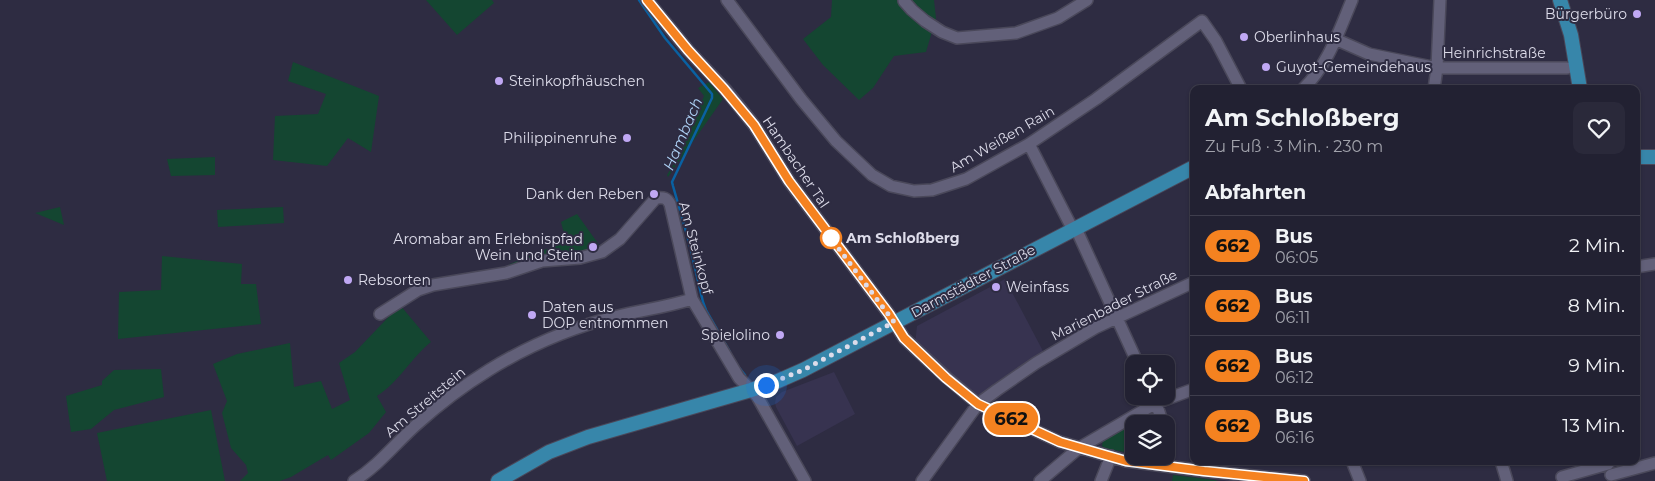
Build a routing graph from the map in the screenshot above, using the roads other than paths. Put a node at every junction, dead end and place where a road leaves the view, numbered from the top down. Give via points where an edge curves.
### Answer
1 (647, 0) edge
2 (727, 0) edge
3 (1087, 0) edge
4 (1352, 0) edge
5 (1440, 0) edge
6 (1552, 0) edge
7 (1560, 0) edge
8 (904, 1) edge
9 (1335, 39) junction
10 (1437, 68) junction
11 (1567, 68) junction
12 (1239, 85) edge
13 (1307, 85) edge
14 (1435, 85) edge
15 (1569, 85) edge
16 (1579, 85) edge
17 (1029, 144) junction
18 (1640, 157) edge
19 (1655, 157) edge
20 (1190, 169) edge
21 (1074, 229) junction
22 (1655, 264) edge
23 (1640, 266) edge
24 (1190, 284) edge
25 (692, 299) junction
26 (380, 314) dead end
27 (1116, 317) junction
28 (894, 322) junction
29 (1134, 355) edge
30 (751, 390) junction
31 (1190, 390) edge
32 (1175, 394) edge
33 (978, 404) junction
34 (1147, 405) edge
35 (1079, 448) junction
36 (1110, 456) junction
37 (1125, 461) edge
38 (1655, 463) edge
39 (1175, 464) edge
40 (1354, 465) edge
41 (1358, 465) edge
42 (1502, 465) edge
43 (1610, 470) edge
44 (1562, 477) dead end
45 (1238, 478) edge
46 (354, 481) edge
47 (498, 481) edge
48 (805, 481) edge
49 (922, 481) edge
50 (1040, 481) edge
51 (1102, 481) edge
52 (1304, 481) edge
53 (1360, 481) edge
54 (1508, 481) edge

1 - 28 street, Hambacher Tal via 754,125 789,181
2 - 17 street, Am Weißen Rain via 801,100 836,141 872,175 892,186 922,192 941,188 966,180
3 - 8 street via 1058,18 1016,33 957,38 925,21
4 - 9 street
5 - 10 street
6 - 11 main road
7 - 16 main road via 1571,35
9 - 10 street, Heinrichstraße via 1369,54
9 - 13 street via 1318,73
10 - 11 street, Heinrichstraße
10 - 14 street
11 - 15 main road
12 - 17 street, Am Weißen Rain via 1216,41 1202,22 1198,23
17 - 21 street
18 - 19 main road
20 - 21 main road, Darmstädter Straße
21 - 27 street
21 - 28 main road, Darmstädter Straße
22 - 23 street
24 - 27 street, Marienbader Straße
25 - 26 street, Am Steinkopf via 670,204 663,197 656,198 620,239 602,252 580,258 542,261 506,274 442,283 418,290
25 - 30 street, Am Steinkopf via 739,378
25 - 46 street, Am Streitstein via 617,316 527,349 448,398 372,469
27 - 29 street
27 - 33 street, Marienbader Straße via 1036,363
28 - 30 main road, Darmstädter Straße via 803,370
28 - 33 street, Hambacher Tal via 904,338
30 - 47 main road, Darmstädter Straße via 588,437 549,452
30 - 48 street, Am Steinkopf
31 - 32 street
33 - 35 street, Hambacher Tal
33 - 49 street, Marienbader Straße
34 - 35 street
35 - 36 street, Hambacher Tal
35 - 50 street
36 - 37 street, Hambacher Tal
36 - 51 street
38 - 43 street
39 - 45 street, Hambacher Tal
40 - 53 street
41 - 53 street
42 - 54 street
43 - 44 street
45 - 52 street, Hambacher Tal

